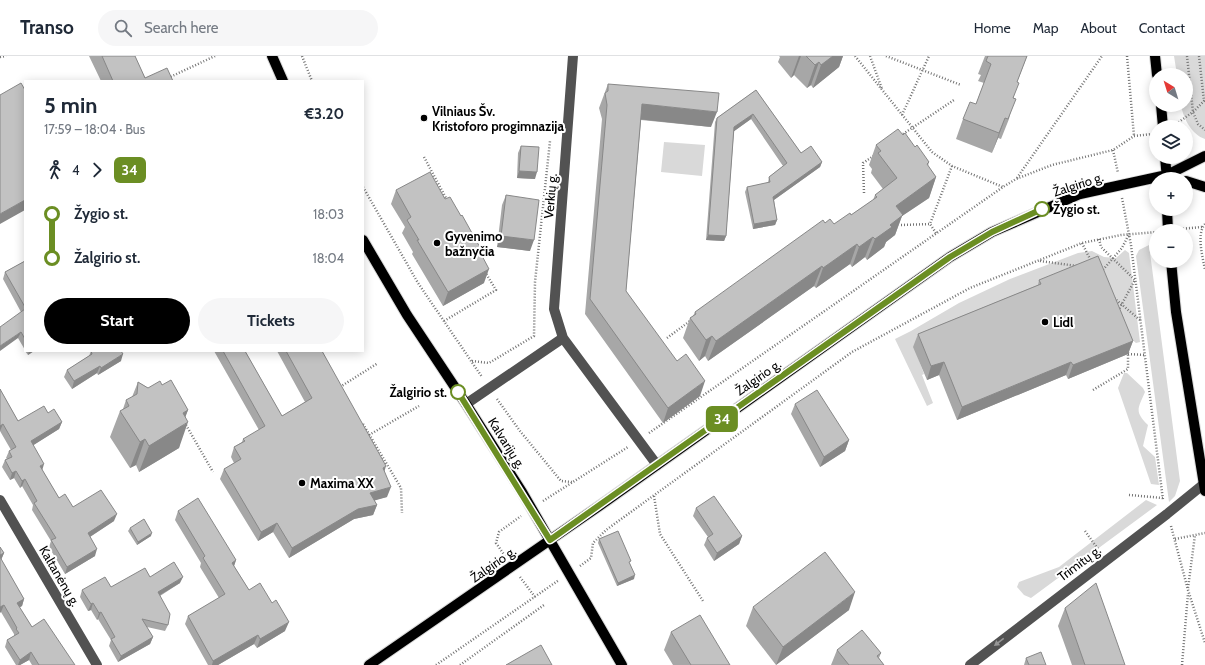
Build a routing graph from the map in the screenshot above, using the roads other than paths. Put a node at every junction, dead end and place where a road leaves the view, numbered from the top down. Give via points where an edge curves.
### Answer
1 (272, 56) edge
2 (573, 56) edge
3 (1155, 56) edge
4 (1157, 68) edge
5 (283, 80) edge
6 (1205, 156) edge
7 (1176, 172) edge
8 (1149, 181) edge
9 (1193, 183) edge
10 (1205, 187) edge
11 (364, 242) edge
12 (1172, 268) edge
13 (563, 338) junction
14 (466, 404) junction
15 (657, 465) junction
16 (1204, 486) edge
17 (0, 500) edge
18 (550, 540) junction
19 (97, 665) edge
20 (370, 665) edge
21 (622, 665) edge
22 (970, 665) edge

1 - 5 main road
2 - 13 street, Verkių g. via 554,309
3 - 4 main road
6 - 7 main road, Žalgirio g.
8 - 15 main road, Žalgirio g. via 1080,194 992,232 911,284
9 - 10 main road
11 - 14 main road, Kalvarijų g. via 407,315
12 - 16 main road via 1176,312
13 - 14 street
13 - 15 street, Verkių g.
14 - 18 main road, Kalvarijų g.
15 - 18 main road, Žalgirio g.
16 -> 22 street, Trimitų g.
17 - 19 street, Kaltanėnų g.
18 - 20 main road, Žalgirio g.
18 - 21 main road, Kalvarijų g.

